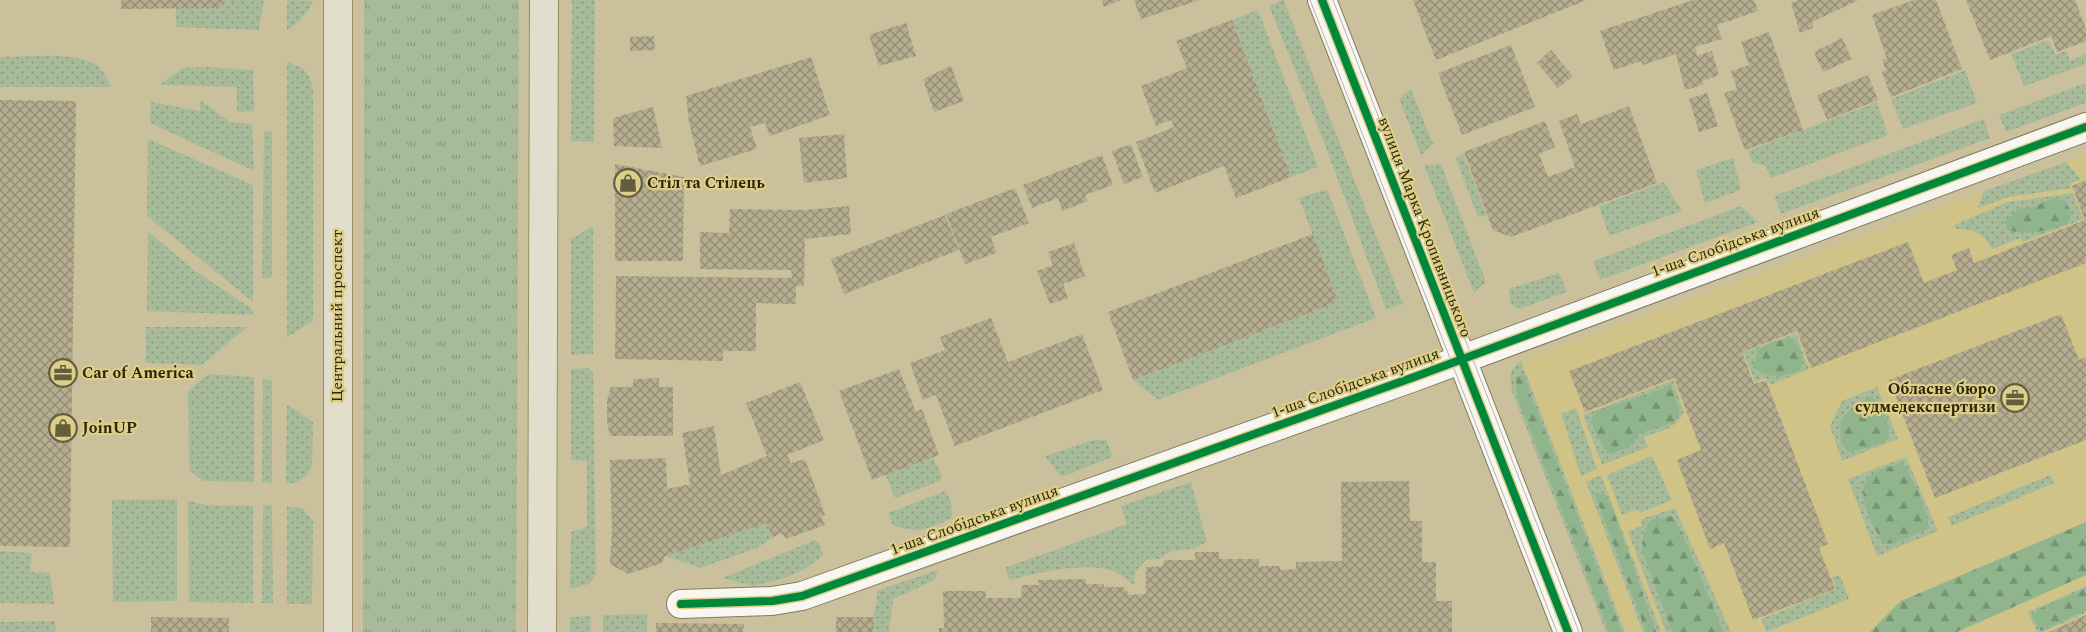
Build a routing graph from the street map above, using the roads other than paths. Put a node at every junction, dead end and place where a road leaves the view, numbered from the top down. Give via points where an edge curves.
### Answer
1 (338, 0) edge
2 (544, 0) edge
3 (1322, 0) edge
4 (2086, 127) edge
5 (1461, 358) junction
6 (681, 604) dead end
7 (338, 632) edge
8 (542, 632) edge
9 (1568, 632) edge

1 - 7 main road, Центральний проспект
2 - 8 main road
3 - 5 street, вулиця Марка Кропивницького
4 - 5 street, 1-ша Слобідська вулиця
5 - 6 street, 1-ша Слобідська вулиця via 802,596 772,601
5 - 9 street, вулиця Марка Кропивницького

